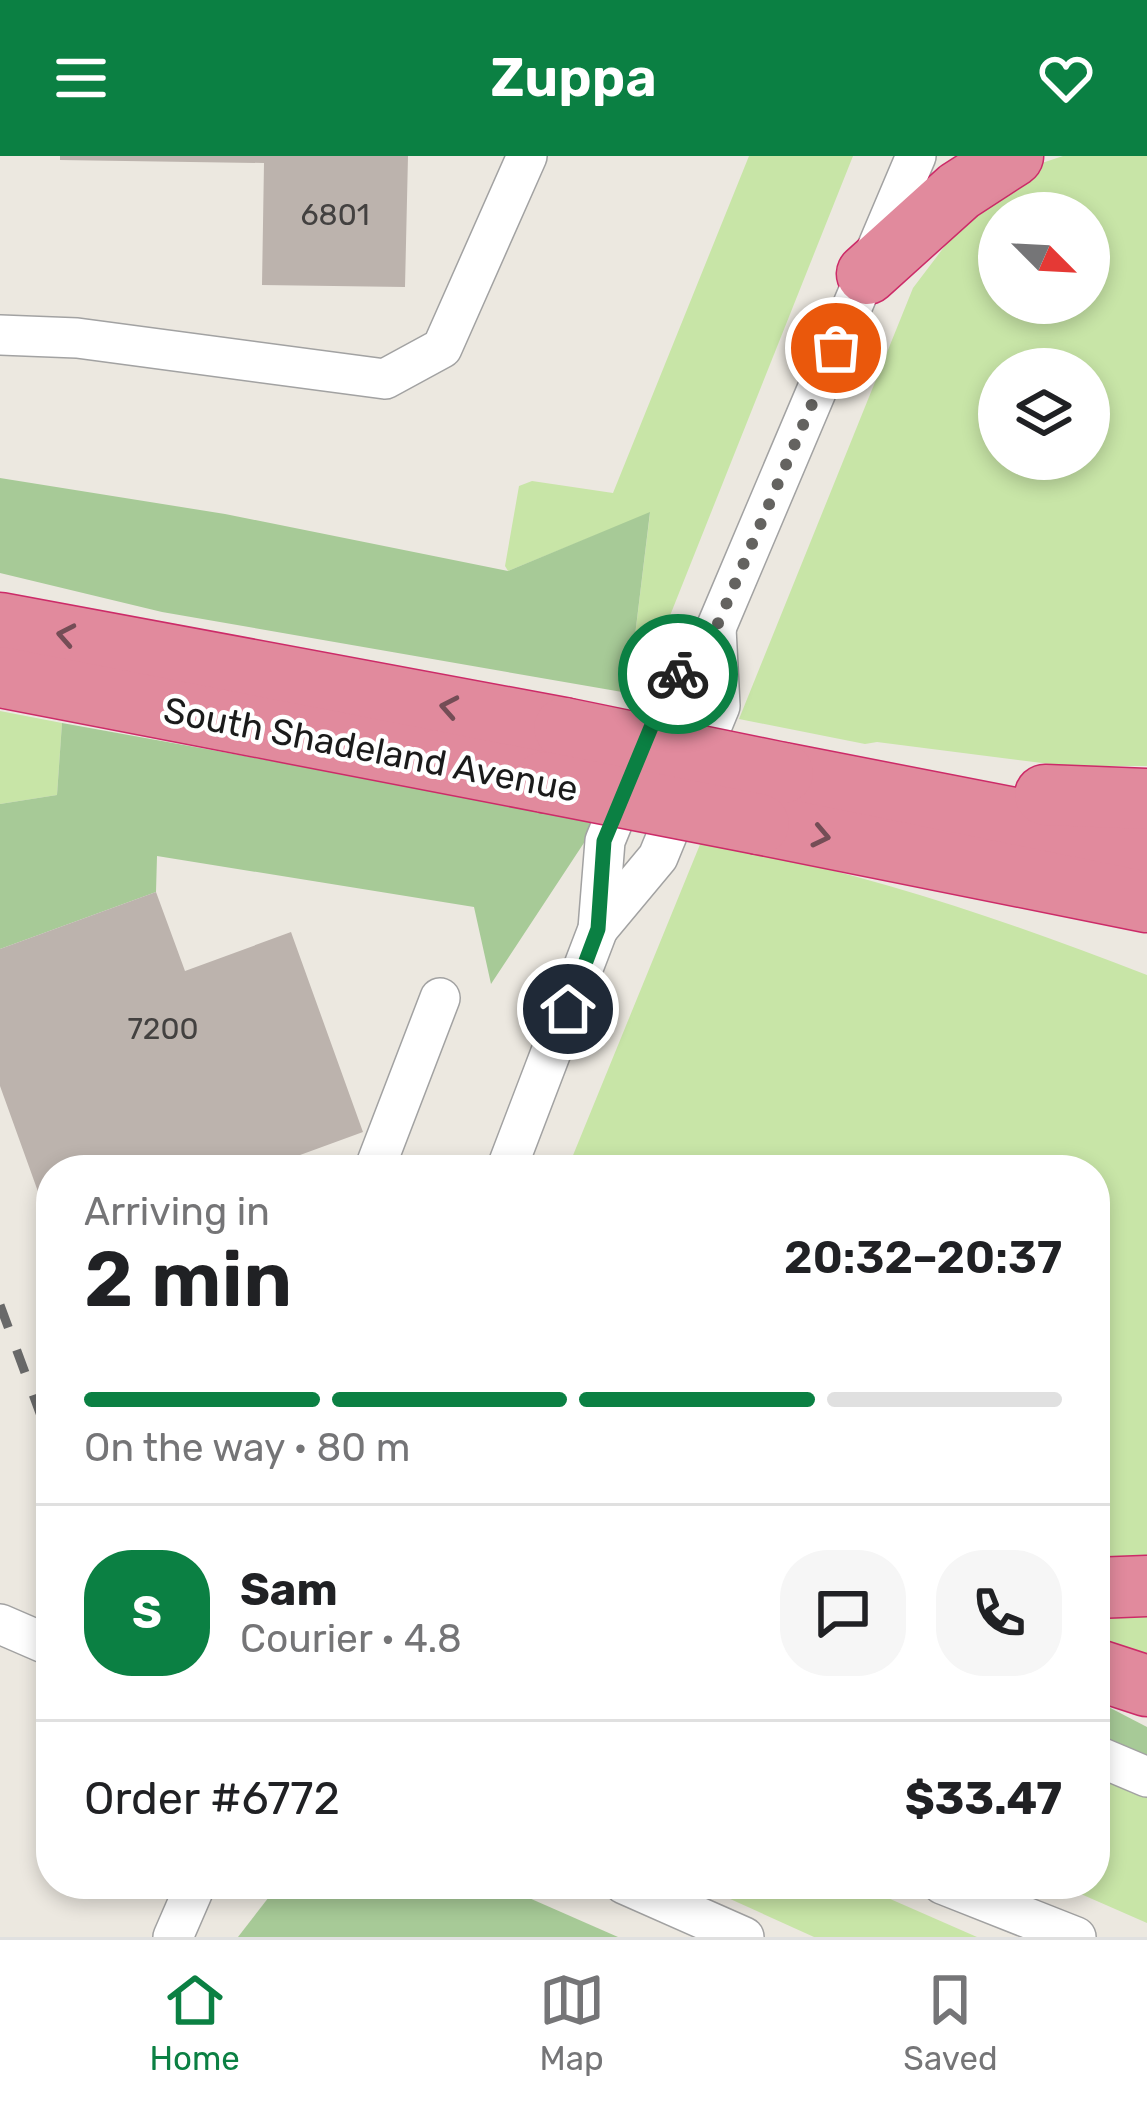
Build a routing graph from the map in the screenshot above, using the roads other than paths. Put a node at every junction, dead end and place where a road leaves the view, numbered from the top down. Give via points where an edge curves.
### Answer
1 (527, 156) edge
2 (916, 156) edge
3 (1013, 156) edge
4 (867, 274) junction
5 (0, 335) edge
6 (0, 623) edge
7 (716, 628) junction
8 (0, 677) edge
9 (554, 755) junction
10 (854, 789) junction
11 (771, 798) junction
12 (1147, 799) edge
13 (1147, 844) edge
14 (883, 849) junction
15 (1147, 902) edge
16 (598, 929) junction
17 (1147, 946) edge
18 (440, 998) dead end
19 (380, 1155) edge
20 (512, 1155) edge
21 (1147, 1586) edge
22 (1110, 1587) edge
23 (0, 1624) edge
24 (36, 1640) edge
25 (1110, 1674) edge
26 (1147, 1686) edge
27 (1110, 1761) edge
28 (1147, 1777) edge
29 (189, 1899) edge
30 (663, 1899) edge
31 (980, 1899) edge
32 (173, 1937) edge
33 (744, 1937) edge
34 (1076, 1937) edge

1 - 5 street via 442,348 385,379
2 - 4 street
3 - 4 highway via 959,191
4 - 7 street
9 -> 6 highway, South Shadeland Avenue
7 - 16 street via 669,684 604,841
7 - 16 street via 720,706 658,857
8 - 9 highway, South Shadeland Avenue
9 - 11 highway, South Shadeland Avenue, bridge
10 - 11 highway, South Shadeland Avenue
10 - 12 highway
10 - 13 highway
11 -> 14 highway, South Shadeland Avenue
14 - 15 highway
14 - 17 highway
16 - 20 street
18 - 19 street
21 - 22 highway
23 - 24 street
25 - 26 highway
27 - 28 street
29 - 32 street
30 - 33 street
31 - 34 street

